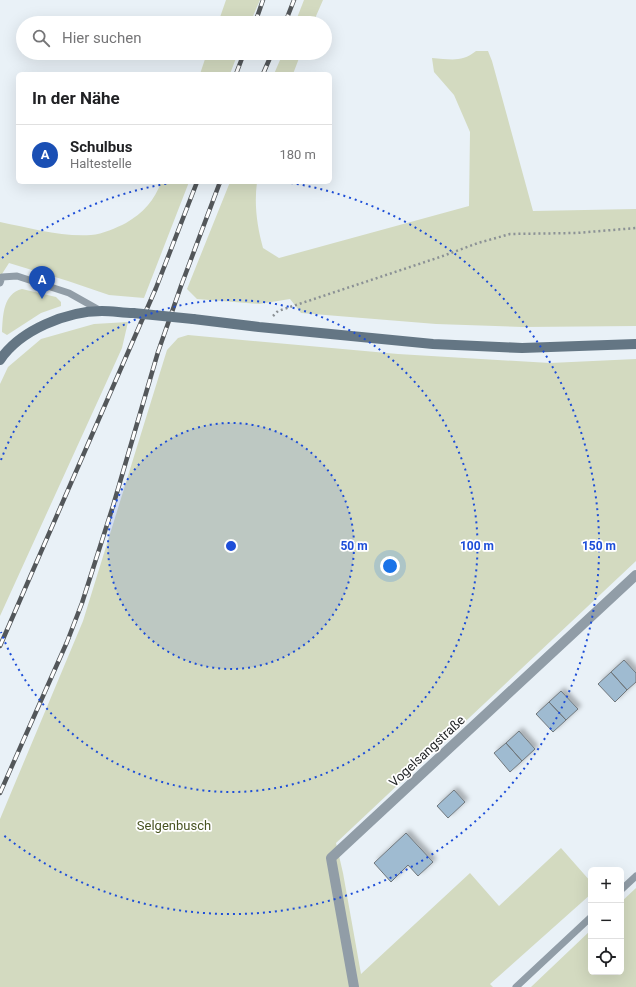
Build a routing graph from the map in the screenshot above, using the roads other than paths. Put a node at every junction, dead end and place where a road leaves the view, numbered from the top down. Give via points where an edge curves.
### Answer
1 (0, 283) edge
2 (102, 311) junction
3 (636, 344) edge
4 (0, 355) edge
5 (636, 575) edge
6 (636, 876) edge
7 (624, 887) edge
8 (588, 921) edge
9 (354, 987) edge
10 (516, 987) edge

1 - 2 lane via 2,277 17,276 69,293
2 - 3 main road, bridge via 433,344 522,348
2 - 4 main road via 72,315 45,324 21,338
5 - 9 street, Vogelsangstraße via 331,858
6 - 7 lane
8 - 10 lane

